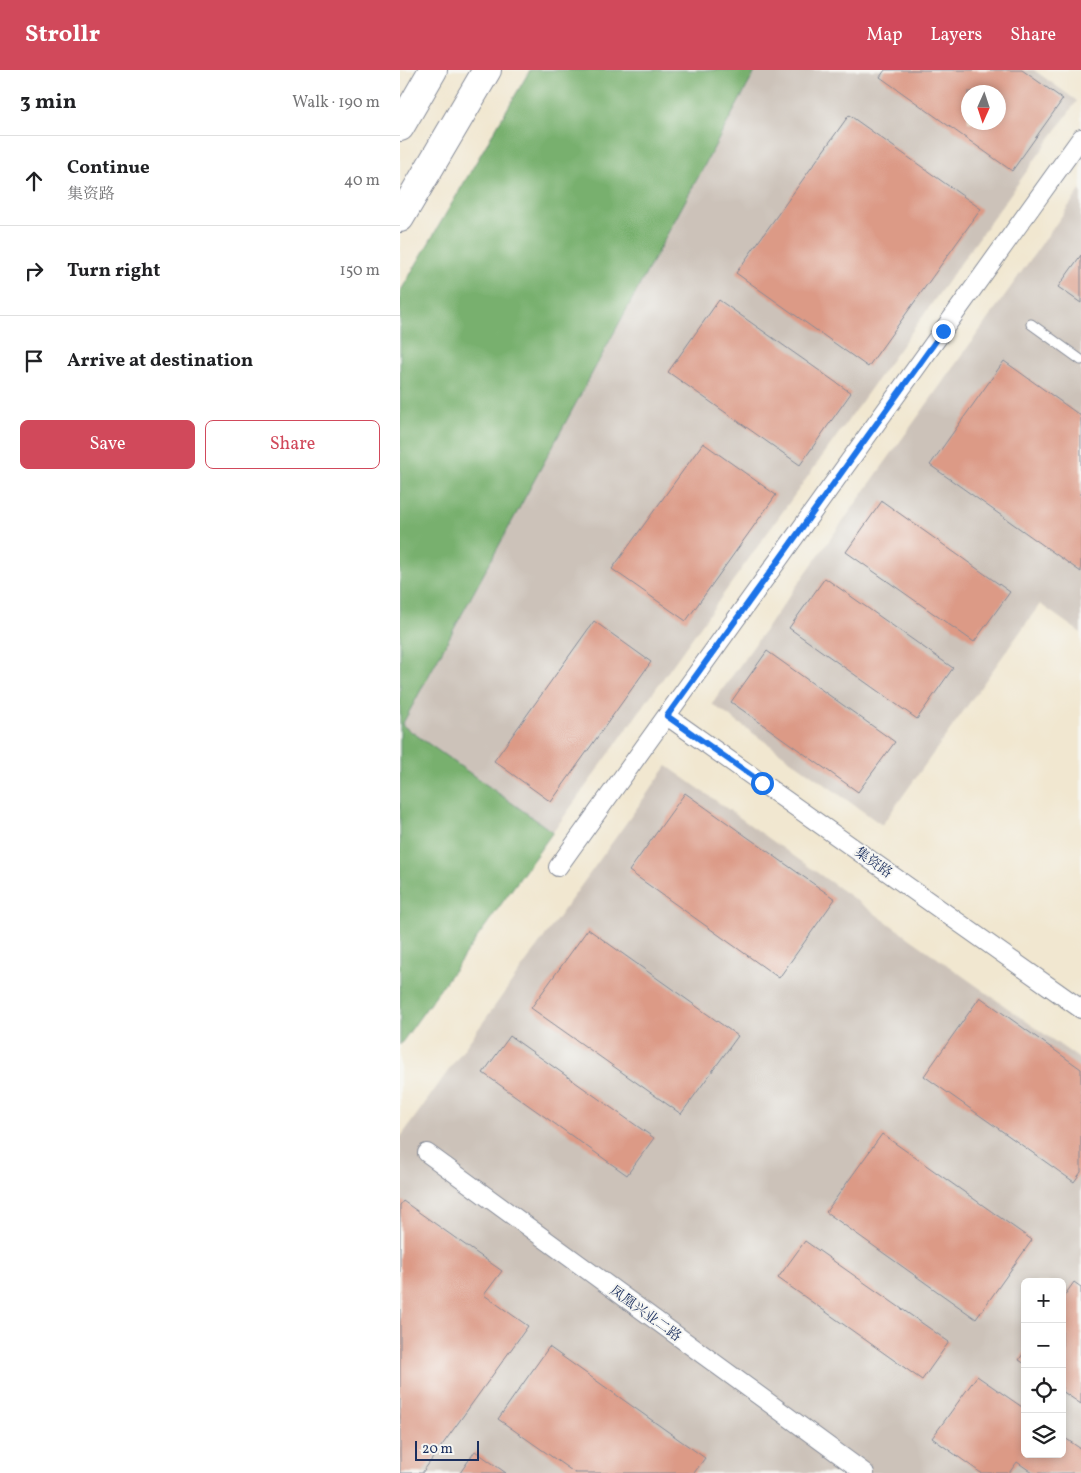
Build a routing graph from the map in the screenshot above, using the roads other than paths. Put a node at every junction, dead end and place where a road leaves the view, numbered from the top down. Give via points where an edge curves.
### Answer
1 (433, 70) edge
2 (487, 70) edge
3 (400, 127) edge
4 (1081, 138) edge
5 (400, 218) edge
6 (1031, 324) dead end
7 (1081, 360) edge
8 (667, 716) junction
9 (558, 867) dead end
10 (1081, 1009) edge
11 (427, 1153) dead end
12 (865, 1473) edge

1 - 3 highway
2 - 5 highway
4 - 8 street
6 - 7 lane
8 - 9 street
8 - 10 street, 集资路
11 - 12 street, 凤凰兴业二路

